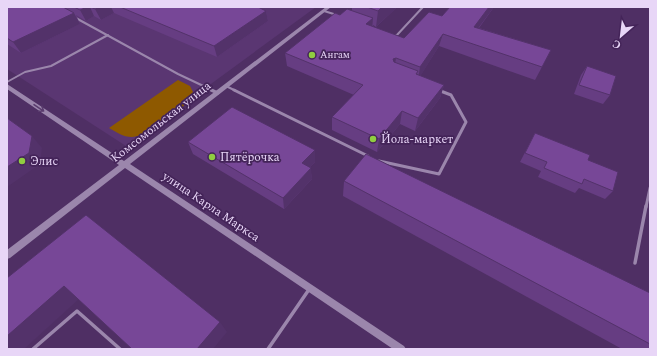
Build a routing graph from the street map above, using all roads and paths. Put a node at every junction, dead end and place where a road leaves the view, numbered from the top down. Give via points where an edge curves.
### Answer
1 (424, 7) edge
2 (326, 9) edge
3 (68, 14) edge
4 (341, 17) edge
5 (389, 33) edge
6 (108, 35) junction
7 (7, 82) edge
8 (7, 86) edge
9 (226, 86) junction
10 (436, 90) edge
11 (218, 93) junction
12 (369, 156) edge
13 (376, 160) edge
14 (125, 164) junction
15 (650, 188) edge
16 (7, 255) edge
17 (635, 263) dead end
18 (310, 288) junction
19 (33, 349) edge
20 (120, 349) edge
21 (268, 349) edge
22 (401, 349) edge

1 - 5 lane via 396,36
2 - 4 lane
2 - 9 street, Комсомольская улица
3 - 6 lane
6 - 7 lane via 51,66 25,72
6 - 11 lane
8 -> 14 street, улица Карла Маркса
9 - 11 street, Комсомольская улица
9 - 12 lane
10 - 13 lane via 451,95 466,122 439,174
11 - 14 street, Комсомольская улица
14 - 16 street, Комсомольская улица
14 - 18 street, улица Карла Маркса
15 - 17 lane
18 - 21 lane
18 - 22 street, улица Карла Маркса
19 - 20 lane via 76,310

